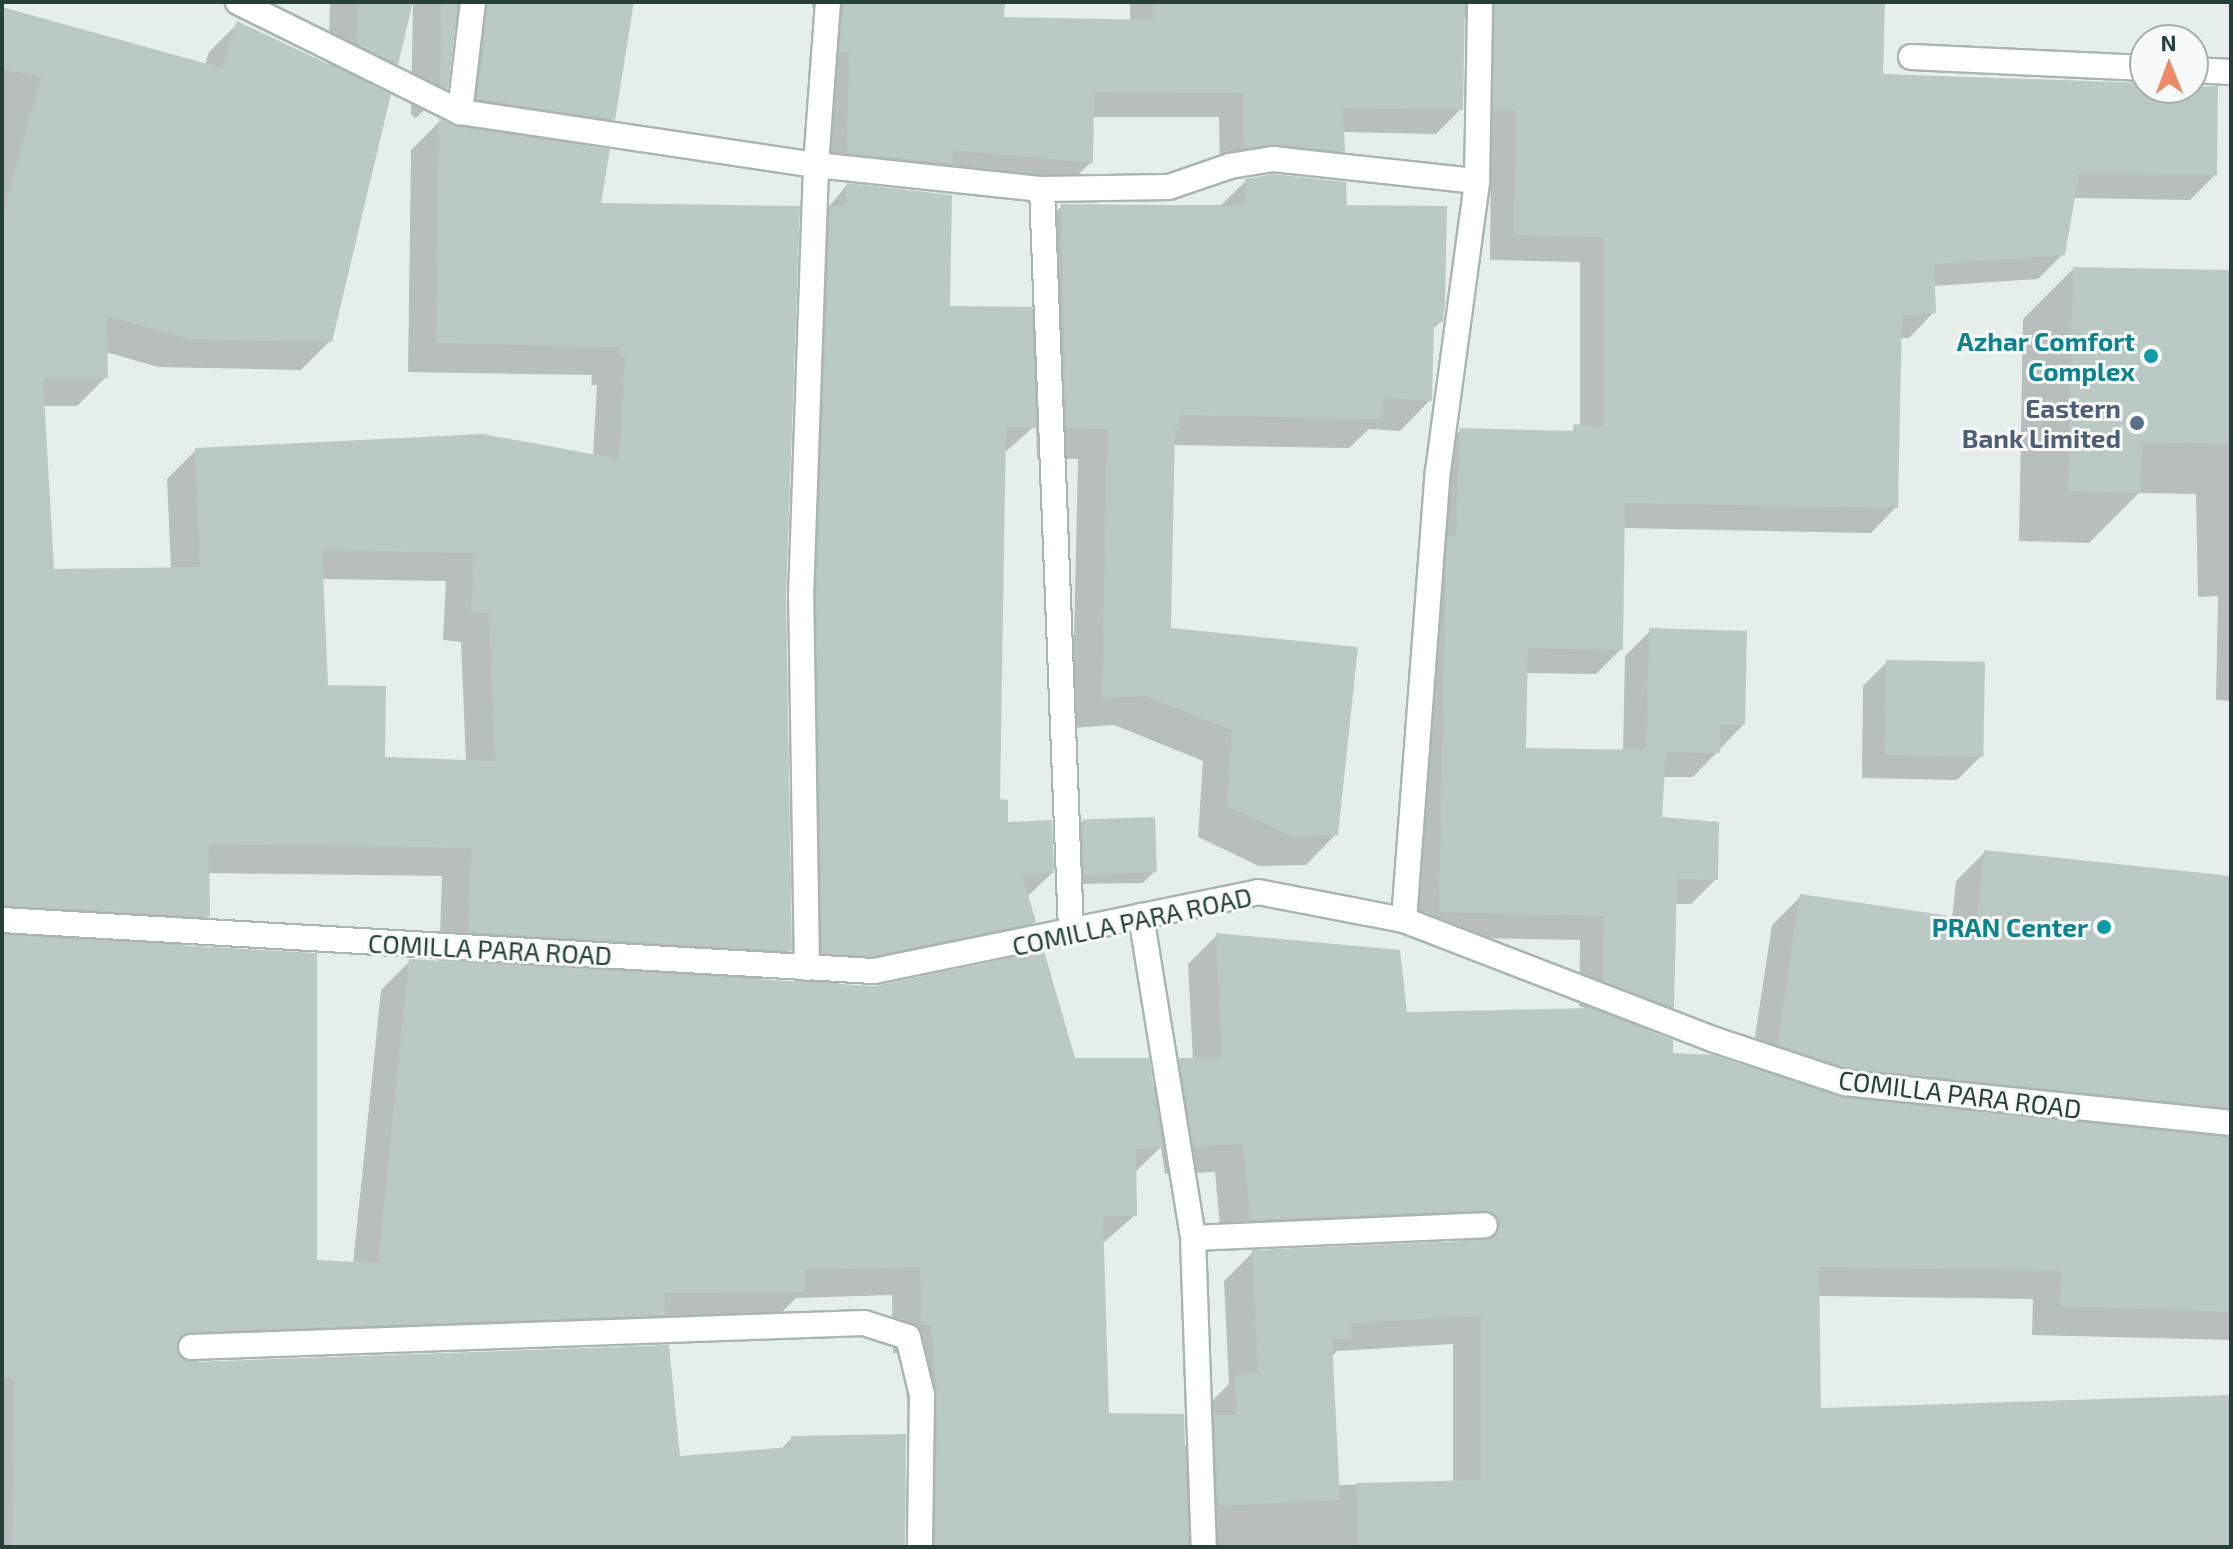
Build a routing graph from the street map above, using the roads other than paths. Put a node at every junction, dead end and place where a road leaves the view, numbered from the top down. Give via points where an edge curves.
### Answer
1 (238, 2) edge
2 (473, 2) edge
3 (828, 2) edge
4 (1480, 2) edge
5 (1911, 57) dead end
6 (2129, 67) edge
7 (2209, 71) edge
8 (2231, 72) edge
9 (460, 112) junction
10 (816, 165) junction
11 (1477, 181) junction
12 (1042, 189) junction
13 (1141, 916) junction
14 (2, 920) edge
15 (1404, 920) junction
16 (1071, 930) junction
17 (807, 968) junction
18 (2231, 1123) edge
19 (1485, 1225) dead end
20 (1193, 1238) junction
21 (191, 1347) dead end
22 (920, 1547) edge
23 (1204, 1547) edge

1 - 9 street
2 - 9 street
3 - 10 street
4 - 11 street
5 - 6 street
7 - 8 street
9 - 10 street
10 - 12 street
10 - 17 street via 801,597
11 - 12 street via 1273,159 1230,166 1169,187
11 - 15 street via 1438,471
12 - 16 street
13 - 15 street, COMILLA PARA ROAD via 1258,892
13 - 16 street, COMILLA PARA ROAD
13 - 20 street
14 - 17 street, COMILLA PARA ROAD
15 - 18 street, COMILLA PARA ROAD via 1715,1040 1845,1083
16 - 17 street, COMILLA PARA ROAD via 874,971
19 - 20 street
20 - 23 street
21 - 22 street via 864,1323 908,1337 922,1395

